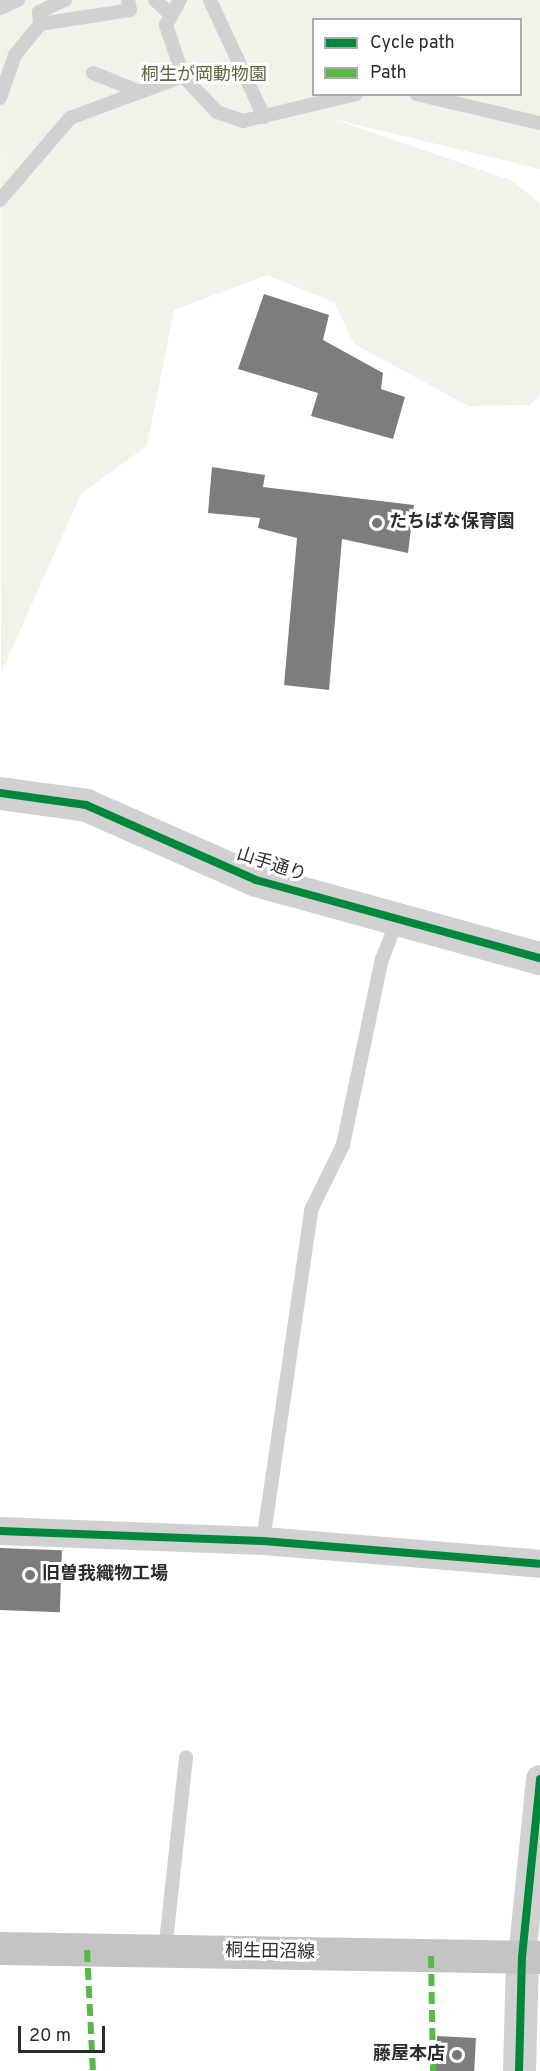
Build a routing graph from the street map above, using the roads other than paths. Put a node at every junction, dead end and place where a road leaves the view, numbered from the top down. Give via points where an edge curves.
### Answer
1 (18, 0) edge
2 (65, 0) edge
3 (128, 0) edge
4 (155, 0) edge
5 (180, 0) edge
6 (210, 0) edge
7 (0, 8) edge
8 (170, 14) junction
9 (40, 24) junction
10 (93, 74) dead end
11 (183, 76) junction
12 (140, 92) junction
13 (344, 96) edge
14 (425, 96) edge
15 (0, 98) edge
16 (264, 117) junction
17 (540, 123) edge
18 (3, 191) edge
19 (0, 793) edge
20 (398, 918) junction
21 (540, 958) edge
22 (0, 1531) edge
23 (263, 1541) junction
24 (540, 1564) edge
25 (186, 1758) dead end
26 (540, 1779) edge
27 (0, 1948) edge
28 (165, 1952) junction
29 (531, 1957) edge
30 (519, 2071) edge

1 - 7 lane
2 - 9 lane via 39,12
3 - 9 lane via 130,10
4 - 8 lane
5 - 8 lane
6 - 16 lane
8 - 11 lane via 166,25
9 - 15 lane via 15,55
10 - 12 lane
11 - 12 lane
11 - 16 lane via 217,112 243,121
12 - 18 lane via 70,118
13 - 16 lane via 304,103
14 - 17 lane
19 - 20 street, 山手通り via 86,805 234,872
20 - 21 street, 山手通り
20 - 23 lane via 382,959 343,1145 311,1210
22 - 23 street
23 - 24 street
25 - 28 lane
26 - 29 street
27 - 28 main road, 桐生田沼線
28 - 29 main road, 桐生田沼線
29 - 30 street

